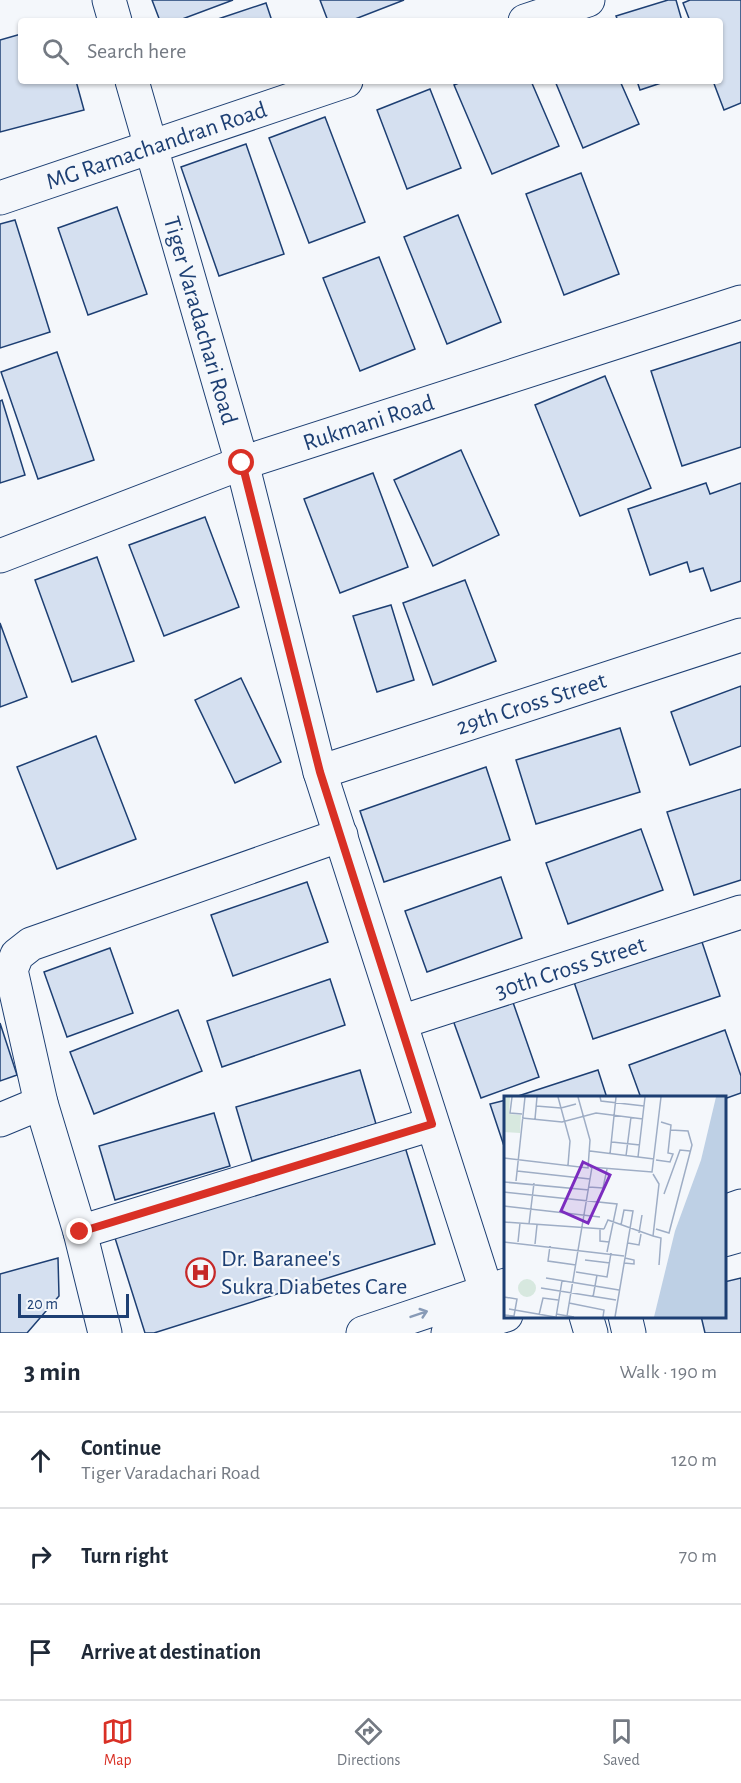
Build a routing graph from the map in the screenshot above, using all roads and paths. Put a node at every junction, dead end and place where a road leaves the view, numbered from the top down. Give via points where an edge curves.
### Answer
1 (109, 0) edge
2 (588, 0) edge
3 (114, 18) edge
4 (534, 18) edge
5 (133, 84) edge
6 (337, 84) edge
7 (151, 146) junction
8 (0, 198) edge
9 (741, 302) edge
10 (242, 463) junction
11 (0, 556) edge
12 (741, 635) edge
13 (320, 772) junction
14 (341, 836) junction
15 (741, 912) edge
16 (401, 1022) junction
17 (41, 1103) junction
18 (0, 1120) edge
19 (432, 1124) junction
20 (741, 1206) edge
21 (726, 1211) edge
22 (80, 1232) junction
23 (741, 1234) edge
24 (726, 1239) edge
25 (498, 1302) edge
26 (586, 1318) edge
27 (625, 1318) edge
28 (105, 1333) edge
29 (363, 1333) edge
30 (448, 1333) edge
31 (591, 1333) edge
32 (629, 1333) edge

1 - 3 street
2 - 4 street
5 - 7 street, Tiger Varadachari Road
6 - 7 street, MG Ramachandran Road
7 - 8 street, MG Ramachandran Road
7 - 10 street, Tiger Varadachari Road
9 - 10 street, Rukmani Road
10 - 11 street, Rukmani Road
10 - 13 street, Tiger Varadachari Road
12 - 13 street, 29th Cross Street
13 - 14 street, Tiger Varadachari Road
14 - 16 street, Tiger Varadachari Road
14 - 17 street via 32,944 17,955 11,970
15 - 16 street, 30th Cross Street
16 - 19 street, Tiger Varadachari Road
17 - 18 street
17 - 22 street
19 - 22 street
19 - 25 street, Tiger Varadachari Road
20 - 21 street
22 - 28 street
23 - 24 street
29 -> 25 street
25 - 30 street
26 - 31 street
27 - 32 street

